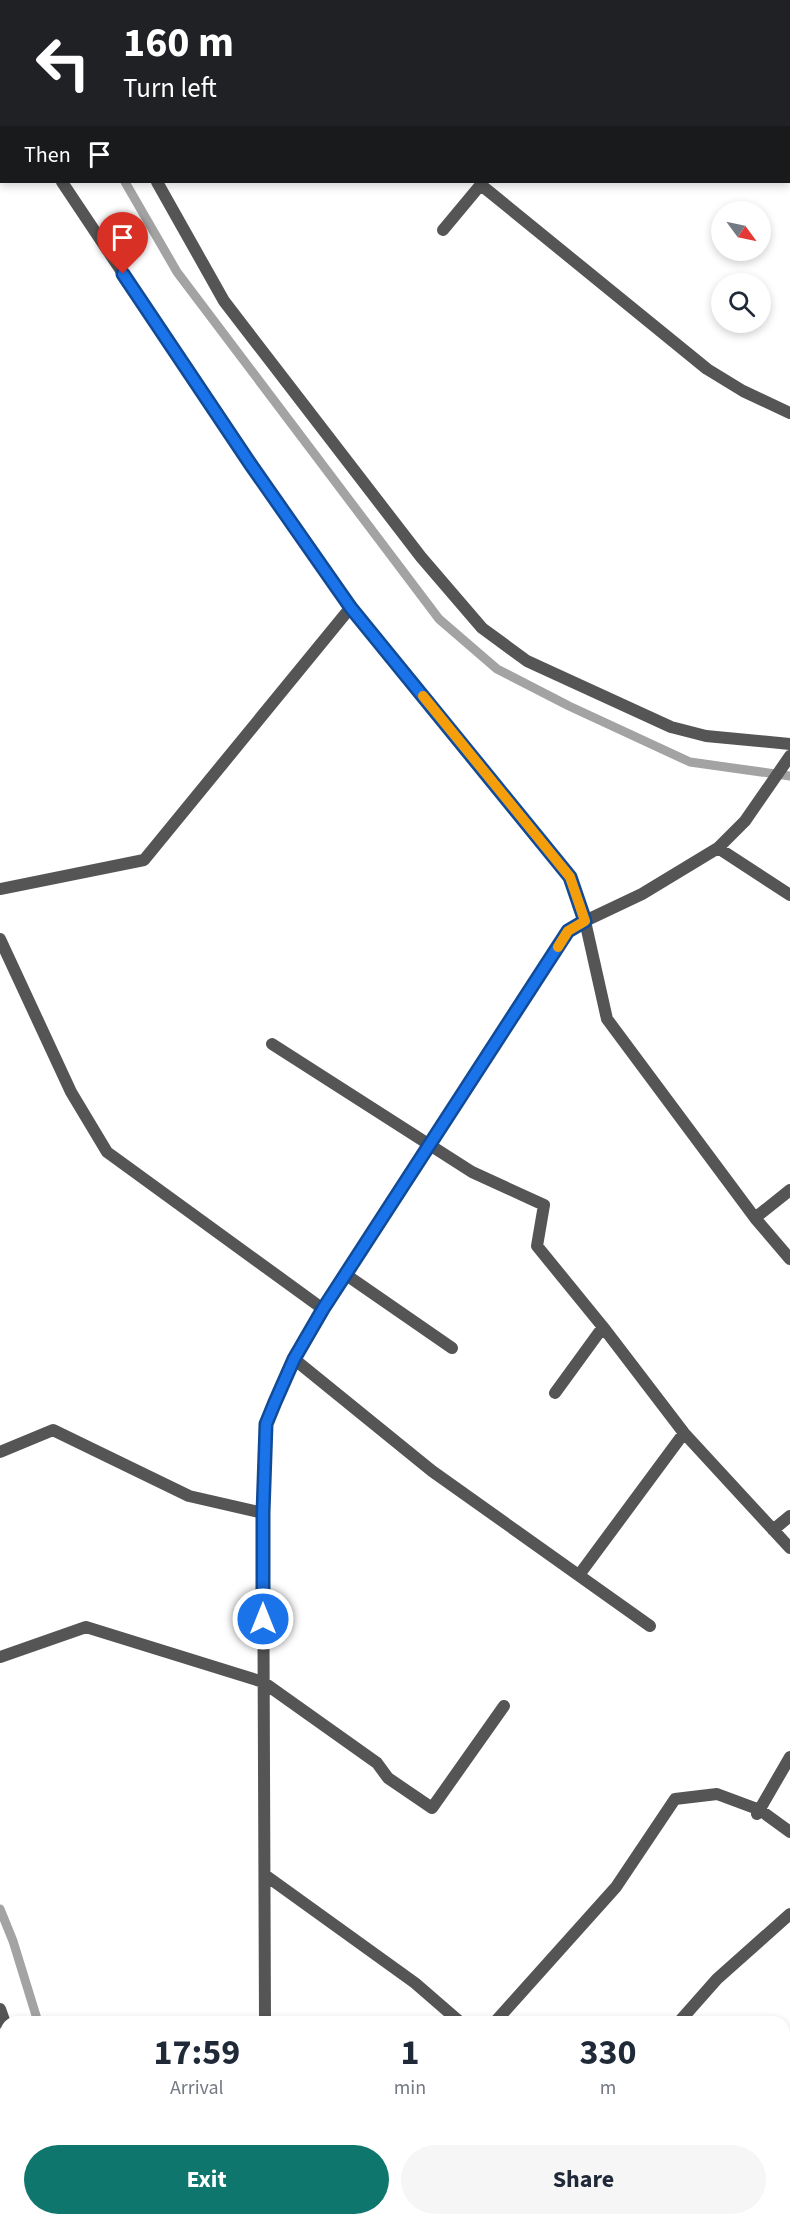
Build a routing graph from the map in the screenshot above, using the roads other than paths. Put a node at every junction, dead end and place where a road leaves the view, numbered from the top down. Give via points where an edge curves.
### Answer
1 (63, 183) edge
2 (158, 183) edge
3 (482, 183) edge
4 (443, 230) dead end
5 (790, 413) edge
6 (351, 608) junction
7 (790, 744) edge
8 (790, 756) edge
9 (718, 848) junction
10 (0, 889) edge
11 (790, 895) edge
12 (585, 921) junction
13 (0, 939) edge
14 (272, 1044) dead end
15 (430, 1144) junction
16 (790, 1190) edge
17 (755, 1218) junction
18 (790, 1259) edge
19 (345, 1274) junction
20 (323, 1309) junction
21 (603, 1327) junction
22 (452, 1348) dead end
23 (294, 1359) junction
24 (555, 1393) dead end
25 (684, 1433) junction
26 (0, 1452) edge
27 (263, 1513) junction
28 (790, 1516) edge
29 (773, 1530) junction
30 (790, 1548) edge
31 (579, 1575) junction
32 (650, 1626) dead end
33 (0, 1657) edge
34 (263, 1682) junction
35 (504, 1706) dead end
36 (790, 1757) edge
37 (759, 1812) junction
38 (790, 1832) edge
39 (265, 1875) junction
40 (790, 1914) edge
41 (265, 2016) edge
42 (453, 2016) edge
43 (500, 2016) edge
44 (684, 2016) edge

1 - 6 street
2 - 7 street via 225,301 421,557 482,628 527,661 671,727 706,736
3 - 4 street
3 - 5 street via 707,369
6 - 10 street via 144,860
6 - 12 street via 570,877
8 - 9 street via 746,821
9 - 11 street
9 - 12 street via 642,894
12 - 15 street via 568,931
12 - 17 street via 607,1019
13 - 20 street via 71,1092 107,1152
14 - 15 street
15 - 19 street
15 - 21 street via 472,1172 543,1205 537,1246
16 - 17 street
17 - 18 street
19 - 20 street
19 - 22 street
20 - 23 street
21 - 24 street
21 - 25 street
23 - 27 street via 266,1424
23 - 31 street via 432,1471
25 - 29 street
25 - 31 street
26 - 27 street via 53,1430 189,1496
27 - 34 street
28 - 29 street
29 - 30 street
31 - 32 street
33 - 34 street via 86,1627
34 - 35 street via 377,1763 388,1778 432,1808
34 - 39 street
36 - 37 street
37 - 38 street
37 - 43 street via 717,1794 675,1799 616,1887
39 - 41 street
39 - 42 street via 415,1983
40 - 44 street via 717,1979

